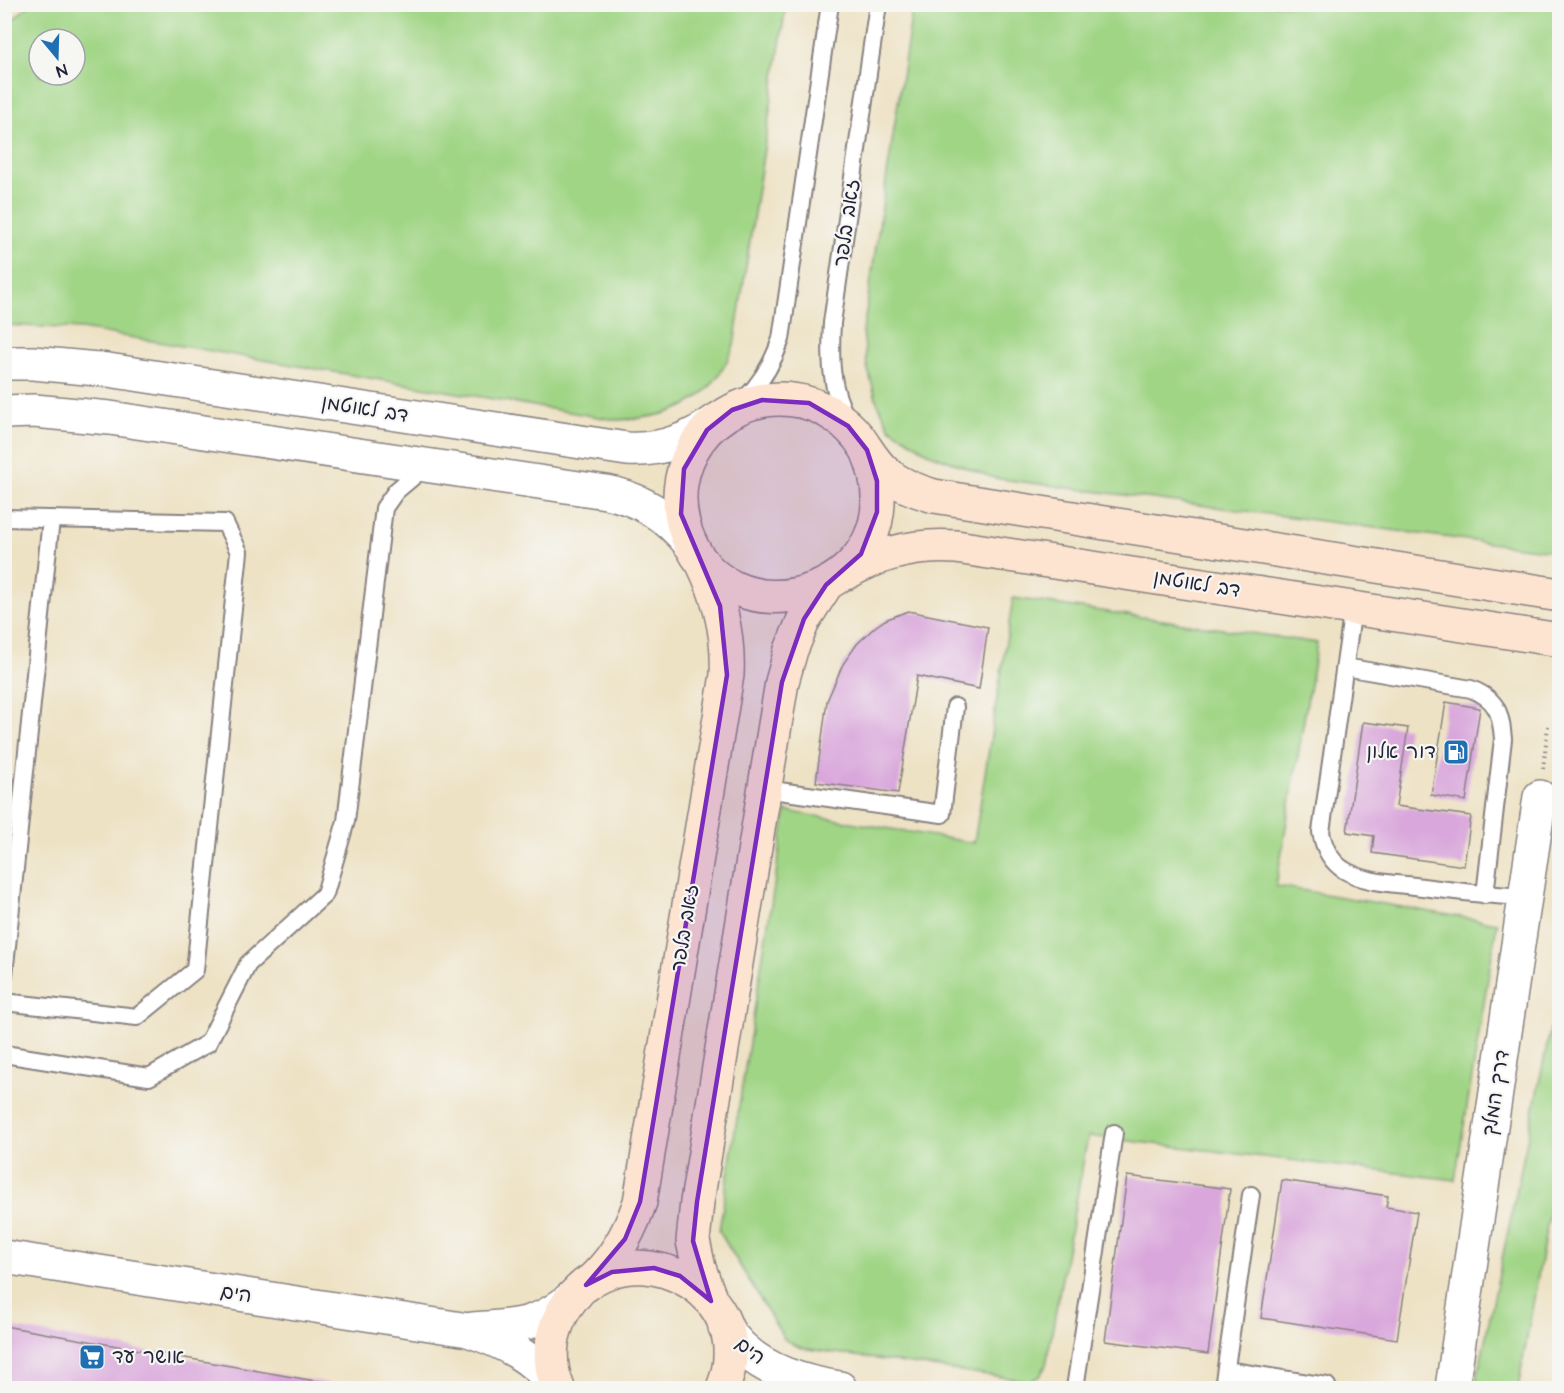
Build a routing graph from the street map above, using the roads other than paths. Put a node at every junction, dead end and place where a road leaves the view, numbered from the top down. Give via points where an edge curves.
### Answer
1 (830, 4) edge
2 (878, 4) edge
3 (4, 363) edge
4 (4, 412) edge
5 (725, 415) junction
6 (862, 444) junction
7 (428, 465) junction
8 (4, 518) edge
9 (51, 519) junction
10 (696, 552) junction
11 (833, 581) junction
12 (1560, 595) edge
13 (1353, 608) junction
14 (1560, 640) edge
15 (1345, 667) junction
16 (955, 707) dead end
17 (765, 789) junction
18 (1540, 797) road end
19 (1485, 895) junction
20 (1525, 897) junction
21 (4, 975) edge
22 (4, 1002) edge
23 (4, 1054) edge
24 (1114, 1133) dead end
25 (1251, 1195) dead end
26 (4, 1257) edge
27 (581, 1290) junction
28 (718, 1314) junction
29 (468, 1330) junction
30 (1226, 1370) junction
31 (826, 1386) edge
32 (1327, 1386) dead end
33 (557, 1389) edge
34 (723, 1389) edge
35 (776, 1389) edge
36 (1075, 1389) edge
37 (1223, 1389) edge
38 (1452, 1389) edge

1 - 5 lane via 781,339 761,381
2 - 6 lane, זאב בלפר via 830,352 839,405
3 - 5 street, דב לאוטמן via 108,370 627,449 677,443
4 - 7 street via 110,418
5 - 6 street via 762,400 809,403 830,412
5 - 10 street via 698,441 681,483 681,514
6 - 11 street via 878,481 878,512 861,554
6 - 12 street via 878,466 895,480 945,498
7 - 10 street via 629,497 663,516
7 - 23 lane via 396,491 384,508 346,821 325,894 248,964 208,1043 149,1077
8 - 9 lane
9 - 21 lane
9 - 22 lane via 225,523 239,552 195,970 136,1017
10 - 11 street via 722,580 765,596 796,596
10 - 27 street, זאב בלפר via 723,617 727,675 640,1202 625,1239 598,1275
11 - 13 street, דב לאוטמן via 889,554 945,546
11 - 17 street via 804,619 791,650
13 - 14 street, דב לאוטמן
13 - 15 lane
15 - 19 lane via 1471,689 1486,695 1496,706 1503,739
15 - 19 lane via 1321,832 1331,859 1364,879
16 - 17 lane via 942,814
17 - 28 street via 693,1240 699,1268
18 - 20 street, דרך המלך
19 - 20 lane
20 - 38 street, דרך המלך
24 - 36 lane
25 - 30 lane
26 - 29 street, הים
27 - 28 street via 612,1272 654,1268 680,1276 697,1287
27 - 29 street, הים via 552,1314 532,1323
27 - 33 street, זאב בלפר via 560,1317 552,1343
28 - 31 street, הים via 733,1340 757,1359
28 - 34 street via 730,1355
29 - 33 street, הים via 521,1354
30 - 32 lane
30 - 37 lane
31 - 35 street, הים

